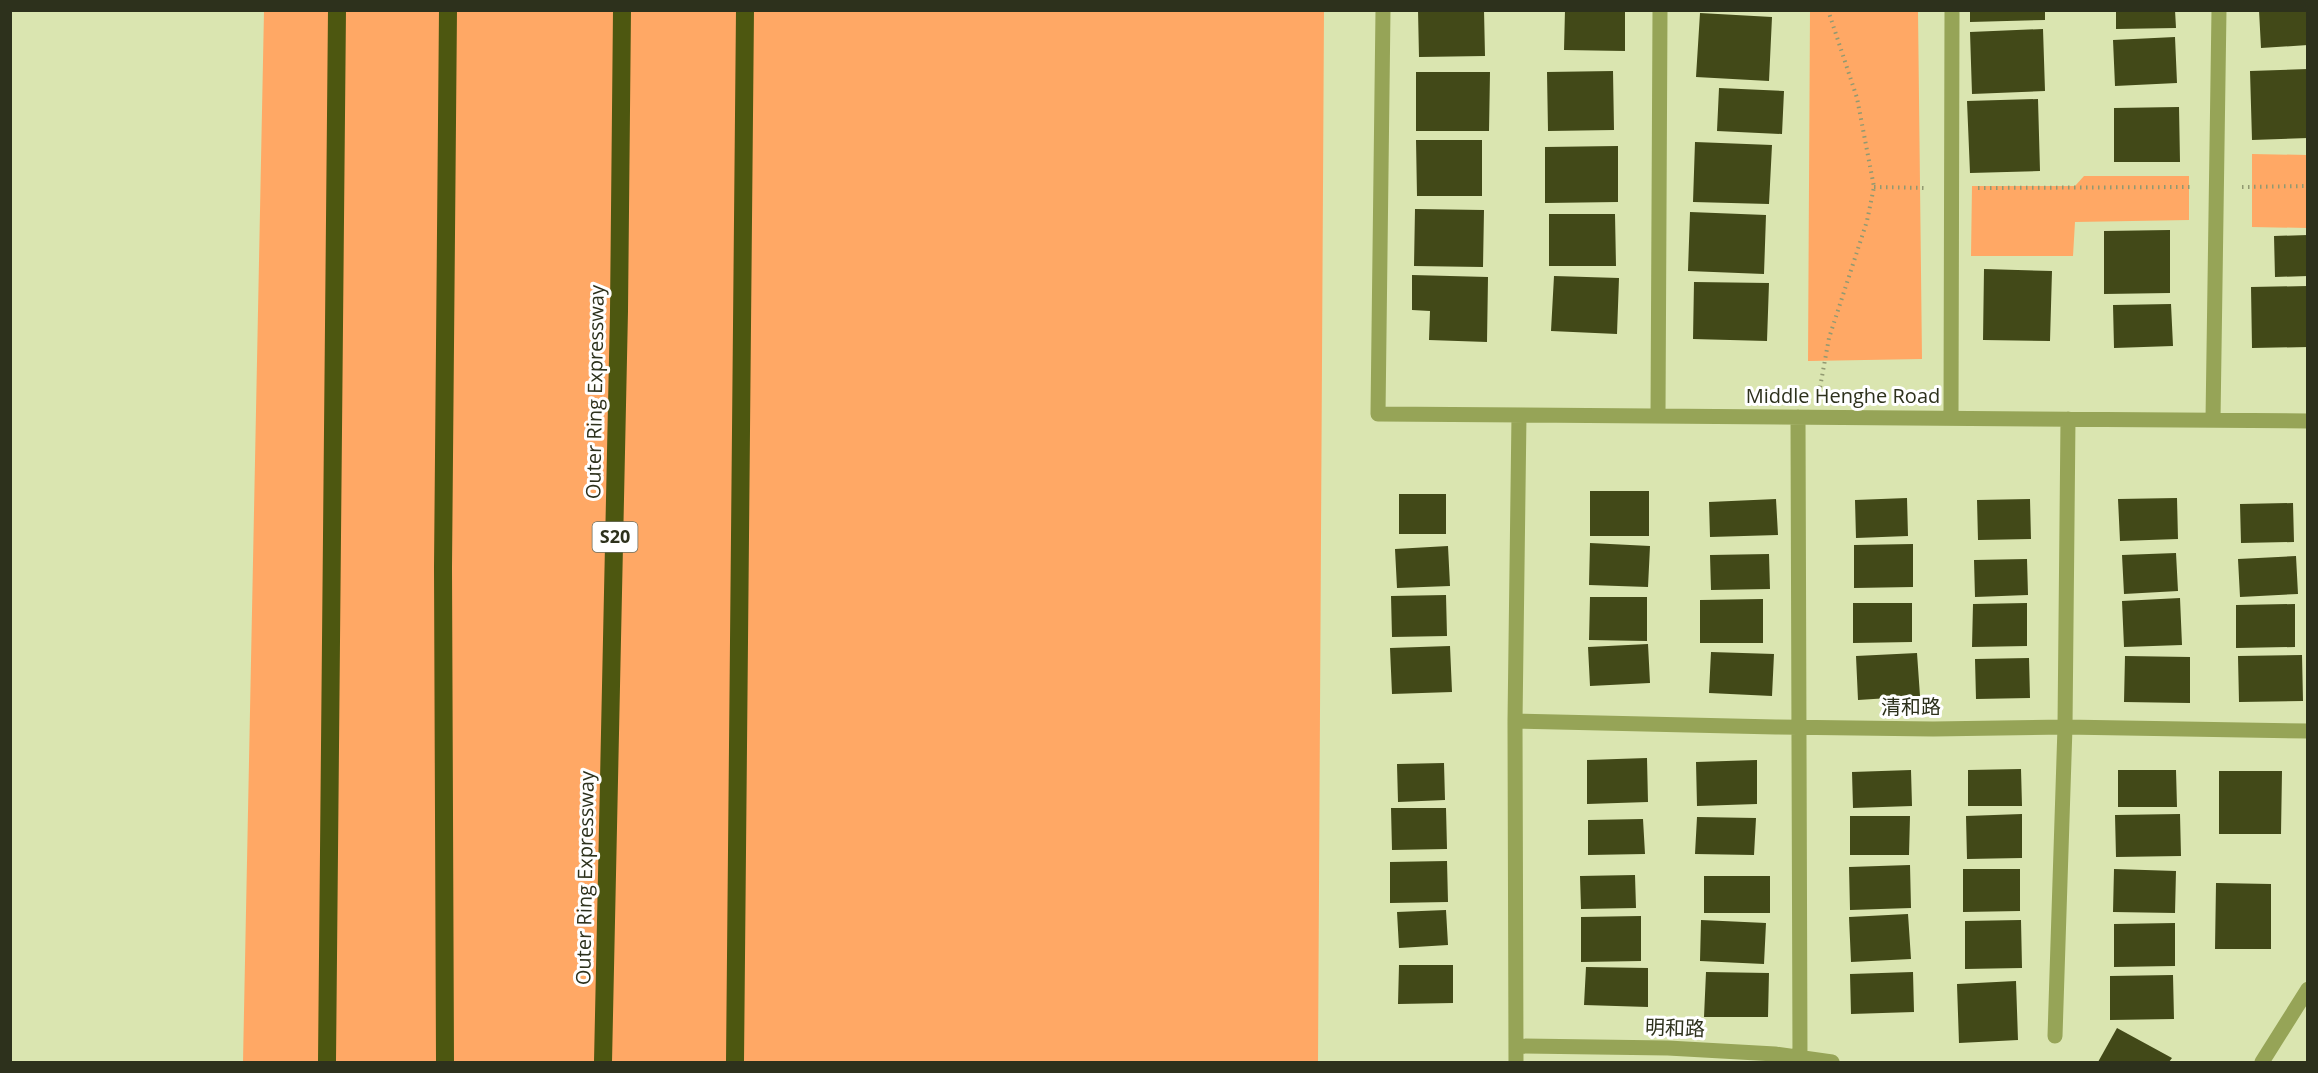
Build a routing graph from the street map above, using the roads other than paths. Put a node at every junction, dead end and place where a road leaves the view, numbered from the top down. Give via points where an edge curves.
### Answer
1 (337, 10) edge
2 (448, 10) edge
3 (622, 10) edge
4 (745, 10) edge
5 (1383, 10) edge
6 (1660, 10) edge
7 (1952, 10) edge
8 (2219, 10) edge
9 (1519, 415) junction
10 (1658, 416) junction
11 (1797, 417) junction
12 (1951, 418) junction
13 (2068, 419) junction
14 (2213, 420) junction
15 (2307, 421) edge
16 (1515, 721) junction
17 (2065, 727) junction
18 (1799, 728) junction
19 (2307, 731) edge
20 (2305, 998) edge
21 (2055, 1036) dead end
22 (1516, 1046) junction
23 (1800, 1060) edge
24 (327, 1062) edge
25 (445, 1062) edge
26 (603, 1062) edge
27 (735, 1062) edge
28 (1516, 1062) edge
29 (1832, 1062) edge
30 (2262, 1062) edge

1 - 24 highway
2 - 25 highway via 443,556
3 - 26 highway, Outer Ring Expressway / S20
4 - 27 highway
5 - 9 street, Middle Henghe Road via 1378,414
6 - 10 street
7 - 12 street
8 - 14 street
9 - 10 street, Middle Henghe Road
9 - 16 street
10 - 11 street, Middle Henghe Road
11 - 12 street, Middle Henghe Road
11 - 18 street
12 - 13 street, Middle Henghe Road
13 - 14 street, Middle Henghe Road
13 - 17 street
14 - 15 street, Middle Henghe Road
16 - 18 street, 清和路
16 - 22 street
17 - 18 street, 清和路
17 - 19 street, 清和路
17 - 21 street
18 - 23 street
20 - 30 street
22 - 23 street, 明和路 via 1775,1053
22 - 28 street
23 - 29 street, 明和路

